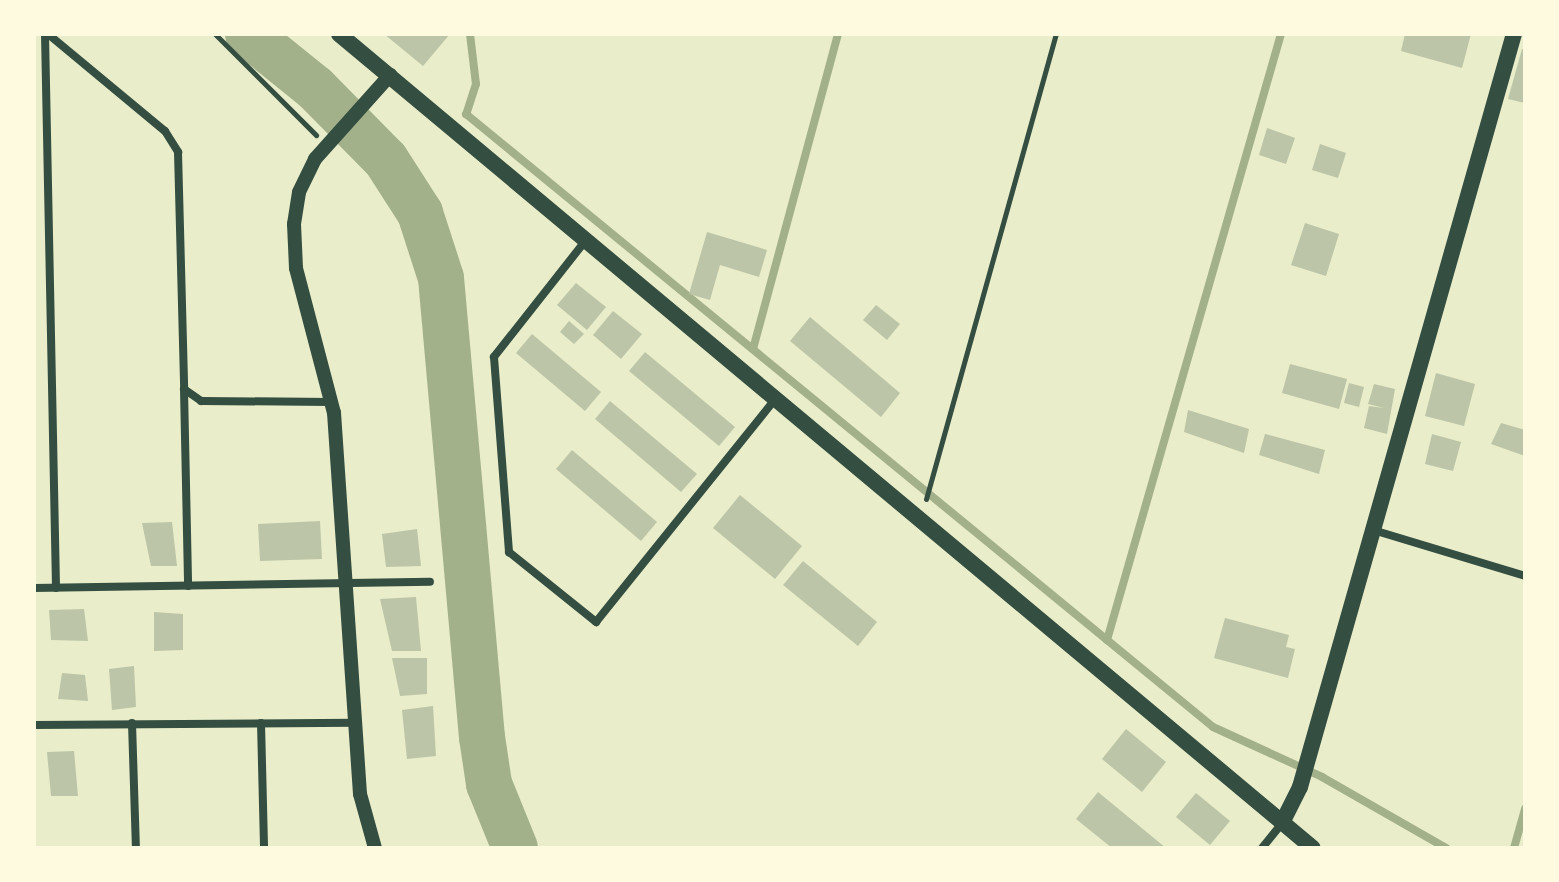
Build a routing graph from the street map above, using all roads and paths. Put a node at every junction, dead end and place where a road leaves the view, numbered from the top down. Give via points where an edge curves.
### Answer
1 (46, 34) edge
2 (215, 34) edge
3 (339, 34) edge
4 (1056, 34) edge
5 (1514, 34) edge
6 (390, 75) junction
7 (329, 143) junction
8 (586, 240) junction
9 (184, 389) junction
10 (775, 399) junction
11 (331, 402) junction
12 (920, 520) junction
13 (1373, 530) junction
14 (1525, 576) edge
15 (430, 582) dead end
16 (345, 583) junction
17 (188, 586) junction
18 (34, 588) edge
19 (56, 588) junction
20 (132, 723) junction
21 (261, 723) junction
22 (355, 723) junction
23 (34, 725) edge
24 (1282, 823) junction
25 (136, 848) edge
26 (264, 848) edge
27 (375, 848) edge
28 (1262, 848) edge
29 (1313, 848) edge

1 - 9 street via 165,131 178,152
1 - 19 street
2 - 7 path
3 - 6 main road
4 - 12 path
5 - 13 main road
6 - 7 street
6 - 8 main road
7 - 11 street via 299,192 294,224 296,268
8 - 10 main road
8 - 10 street via 494,357 509,552 596,622
9 - 11 street via 201,401
9 - 17 street
10 - 12 main road
11 - 16 street
12 - 24 main road
13 - 14 street
13 - 24 main road via 1300,787
15 - 16 street
16 - 17 street
16 - 22 street
17 - 19 street
18 - 19 street
20 - 21 street
20 - 23 street
20 - 25 street
21 - 22 street
21 - 26 street
22 - 27 street via 360,794
24 - 28 street
24 - 29 main road

